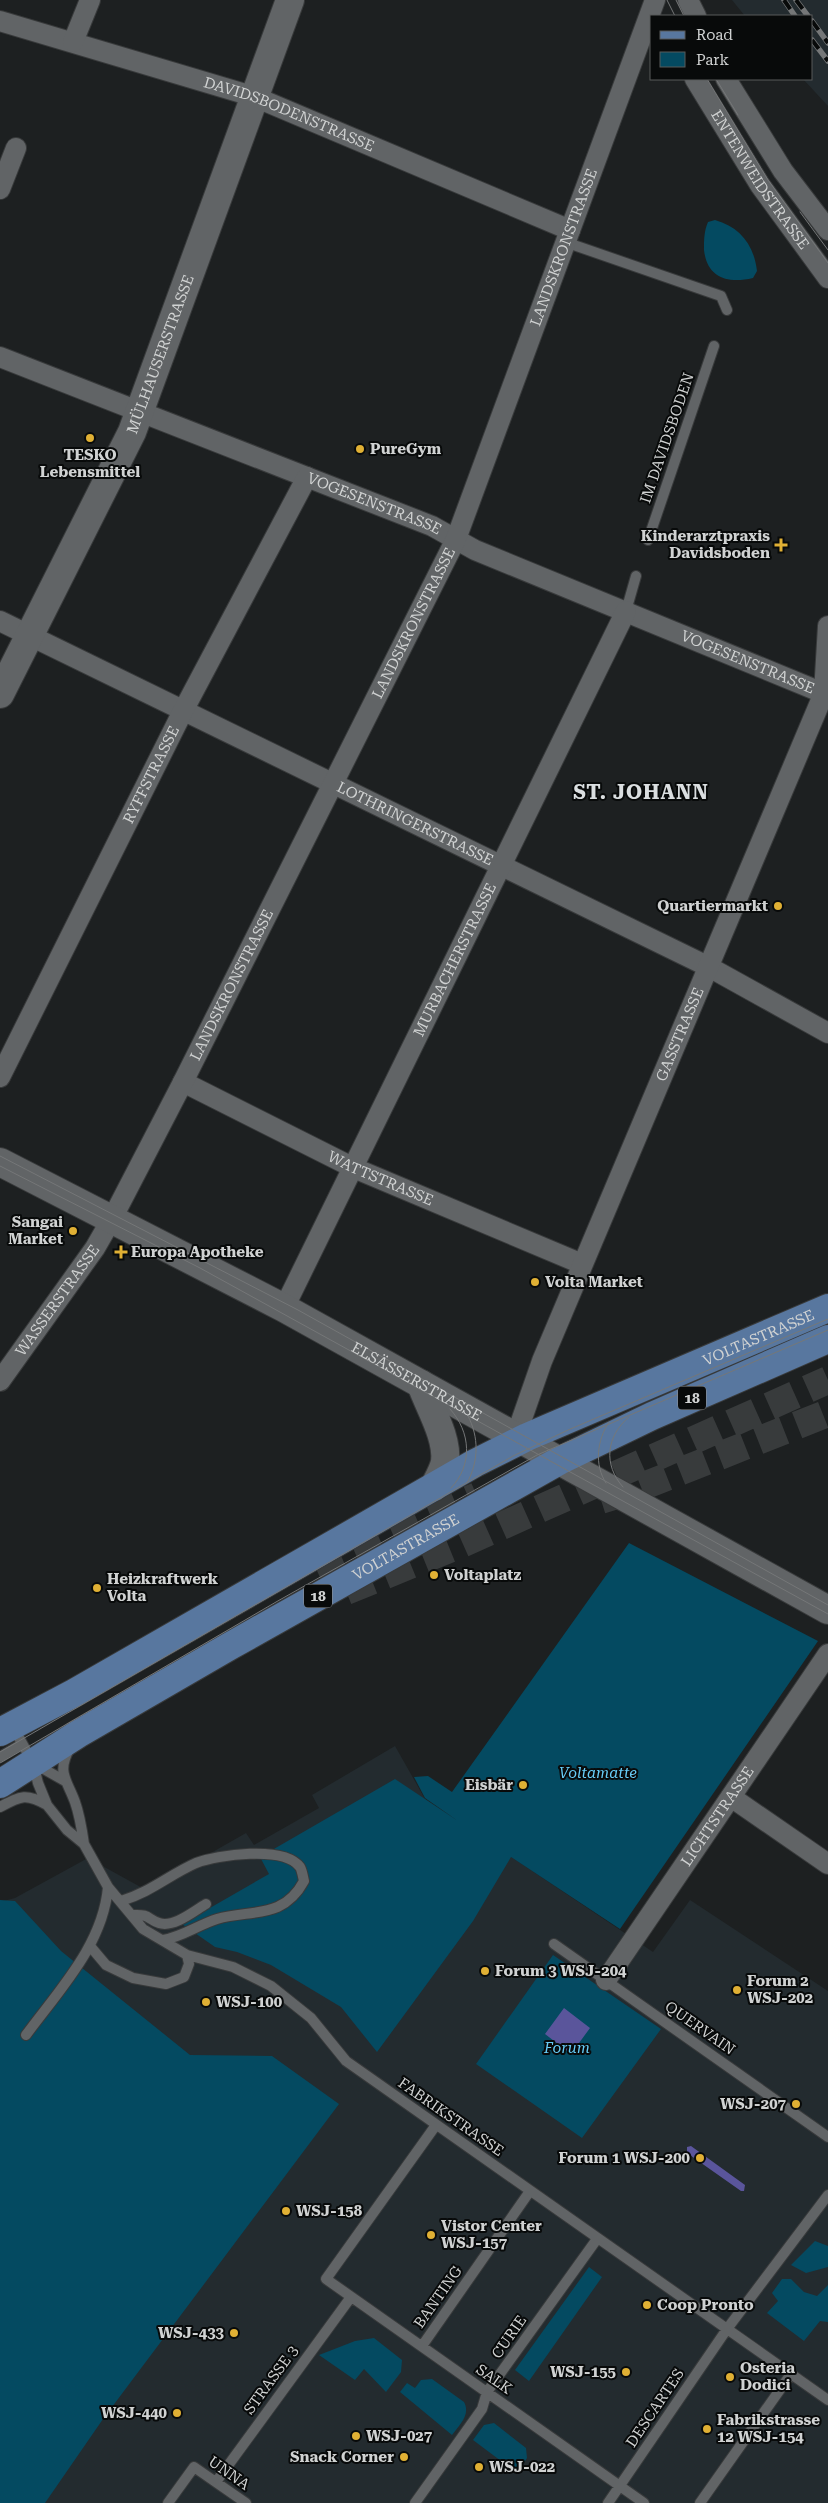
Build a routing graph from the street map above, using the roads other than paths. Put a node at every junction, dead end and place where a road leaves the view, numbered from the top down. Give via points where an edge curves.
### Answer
1 (90, 0) edge
2 (290, 0) edge
3 (655, 0) edge
4 (688, 0) edge
5 (662, 15) edge
6 (696, 15) edge
7 (0, 21) edge
8 (73, 42) junction
9 (696, 80) edge
10 (727, 80) edge
11 (255, 97) junction
12 (16, 148) dead end
13 (0, 188) edge
14 (828, 230) edge
15 (568, 236) junction
16 (828, 278) edge
17 (727, 310) dead end
18 (714, 346) dead end
19 (0, 357) edge
20 (140, 411) junction
21 (307, 477) junction
22 (456, 539) junction
23 (648, 540) dead end
24 (636, 576) dead end
25 (626, 611) junction
26 (0, 621) edge
27 (828, 626) edge
28 (30, 635) junction
29 (0, 694) edge
30 (826, 694) edge
31 (183, 711) junction
32 (332, 782) junction
33 (502, 867) junction
34 (709, 968) junction
35 (828, 1033) edge
36 (0, 1077) edge
37 (184, 1082) junction
38 (0, 1162) edge
39 (354, 1168) junction
40 (112, 1218) junction
41 (582, 1264) junction
42 (284, 1308) junction
43 (828, 1308) edge
44 (828, 1340) edge
45 (0, 1381) edge
46 (421, 1384) junction
47 (521, 1440) junction
48 (559, 1461) junction
49 (434, 1487) junction
50 (828, 1610) edge
51 (828, 1654) edge
52 (78, 1734) junction
53 (17, 1741) edge
54 (0, 1757) edge
55 (65, 1781) junction
56 (0, 1784) edge
57 (730, 1797) junction
58 (47, 1805) junction
59 (0, 1807) edge
60 (84, 1844) junction
61 (828, 1864) edge
62 (108, 1887) junction
63 (121, 1901) junction
64 (206, 1904) dead end
65 (133, 1915) junction
66 (163, 1940) junction
67 (554, 1944) dead end
68 (90, 1946) junction
69 (187, 1955) junction
70 (606, 1980) junction
71 (26, 2035) dead end
72 (436, 2125) junction
73 (828, 2137) edge
74 (530, 2191) junction
75 (828, 2195) edge
76 (597, 2239) junction
77 (351, 2297) junction
78 (727, 2329) junction
79 (422, 2346) junction
80 (791, 2374) junction
81 (487, 2392) junction
82 (828, 2400) edge
83 (216, 2482) junction
84 (620, 2486) junction
85 (168, 2503) edge
86 (246, 2503) edge
87 (415, 2503) edge
88 (608, 2503) edge
89 (644, 2503) edge
90 (700, 2503) edge

1 - 8 street
2 - 11 street, MÜLHAUSERSTRASSE
3 - 5 street
3 - 15 street, LANDSKRONSTRASSE
4 - 6 street
7 - 8 street, DAVIDSBODENSTRASSE
8 - 11 street, DAVIDSBODENSTRASSE
9 - 16 street, ENTENWEIDSTRASSE via 760,185
10 - 14 street, ENTENWEIDSTRASSE via 783,170
11 - 15 street, DAVIDSBODENSTRASSE
11 - 20 street, MÜLHAUSERSTRASSE
12 - 13 street
15 - 17 lane via 721,296
15 - 22 street, LANDSKRONSTRASSE
18 - 23 lane, IM DAVIDSBODEN
19 - 20 street, VOGESENSTRASSE
20 - 21 street, VOGESENSTRASSE
20 - 28 street, MÜLHAUSERSTRASSE
21 - 22 street, VOGESENSTRASSE via 432,526
21 - 31 street, RYFFSTRASSE
22 - 25 street, VOGESENSTRASSE via 475,550
22 - 32 street, LANDSKRONSTRASSE
24 - 25 lane
25 - 30 street, VOGESENSTRASSE
25 - 33 street, MURBACHERSTRASSE
26 - 28 street, LOTHRINGERSTRASSE
27 - 30 street, GASSTRASSE
28 - 29 street, MÜLHAUSERSTRASSE
28 - 31 street, LOTHRINGERSTRASSE
30 - 34 street, GASSTRASSE
31 - 32 street, LOTHRINGERSTRASSE
31 - 36 street, RYFFSTRASSE
32 - 33 street, LOTHRINGERSTRASSE
32 - 37 street, LANDSKRONSTRASSE
33 - 34 street, LOTHRINGERSTRASSE
33 - 39 street, MURBACHERSTRASSE
34 - 35 street, LOTHRINGERSTRASSE
34 - 41 street, GASSTRASSE
37 - 39 street, WATTSTRASSE
37 - 40 street, LANDSKRONSTRASSE
38 - 40 street, ELSÄSSERSTRASSE
39 - 41 street, WATTSTRASSE
39 - 42 street, MURBACHERSTRASSE
40 - 42 street, ELSÄSSERSTRASSE
40 - 45 street, WASSERSTRASSE
41 - 47 street, GASSTRASSE via 520,1423
42 - 46 street, ELSÄSSERSTRASSE
43 - 47 main road, VOLTASTRASSE / 18
44 - 48 main road, VOLTASTRASSE / 18 via 652,1416
46 - 47 street, ELSÄSSERSTRASSE
46 - 49 street via 441,1435 444,1452 443,1467
47 - 48 street, ELSÄSSERSTRASSE
47 - 49 main road, VOLTASTRASSE / 18
48 - 50 street, ELSÄSSERSTRASSE
48 - 52 main road, VOLTASTRASSE / 18
49 - 53 main road, VOLTASTRASSE / 18 via 74,1694
51 - 57 street, LICHTSTRASSE
52 - 53 main road, VOLTASTRASSE / 18
52 - 55 lane, FABRIKSTRASSE via 64,1761
53 - 54 lane
53 - 55 lane
53 - 56 main road, VOLTASTRASSE / 18
53 - 58 lane, FABRIKSTRASSE
55 - 60 lane, FABRIKSTRASSE via 75,1802
57 - 61 street
57 - 70 street, LICHTSTRASSE
58 - 59 lane via 27,1796
58 - 60 lane, FABRIKSTRASSE via 67,1830
60 - 62 lane, FABRIKSTRASSE
62 - 63 lane, FABRIKSTRASSE
62 - 68 lane via 106,1908
63 - 65 lane, FABRIKSTRASSE
63 - 66 lane via 156,1887 198,1863 219,1857 271,1854 300,1866 304,1882 297,1895 283,1904 265,1912 218,1919 176,1938
64 - 65 lane via 168,1925 158,1923 145,1914
65 - 66 lane, FABRIKSTRASSE via 143,1929
66 - 69 lane, FABRIKSTRASSE
67 - 70 lane, QUERVAIN
68 - 69 lane via 106,1965 133,1978 166,1984 184,1977 189,1964
68 - 71 lane
69 - 72 lane, FABRIKSTRASSE via 232,1967 271,1986 311,2018 346,2061
70 - 73 lane, QUERVAIN
72 - 74 lane, FABRIKSTRASSE
72 - 77 lane, SALK via 326,2279
74 - 76 lane, FABRIKSTRASSE
74 - 79 lane, BANTING
75 - 78 lane, DESCARTES
76 - 78 lane, FABRIKSTRASSE
76 - 81 lane, CURIE
77 - 79 lane, SALK
77 - 83 lane, STRASSE 3
78 - 80 lane, FABRIKSTRASSE
78 - 84 lane, DESCARTES
79 - 81 lane, SALK
80 - 82 lane, FABRIKSTRASSE
80 - 90 lane
81 - 84 lane, SALK
81 - 87 lane, CURIE via 482,2409
83 - 85 lane, UNNA via 194,2466
83 - 86 lane, UNNA
84 - 88 lane, DESCARTES
84 - 89 lane, SALK

